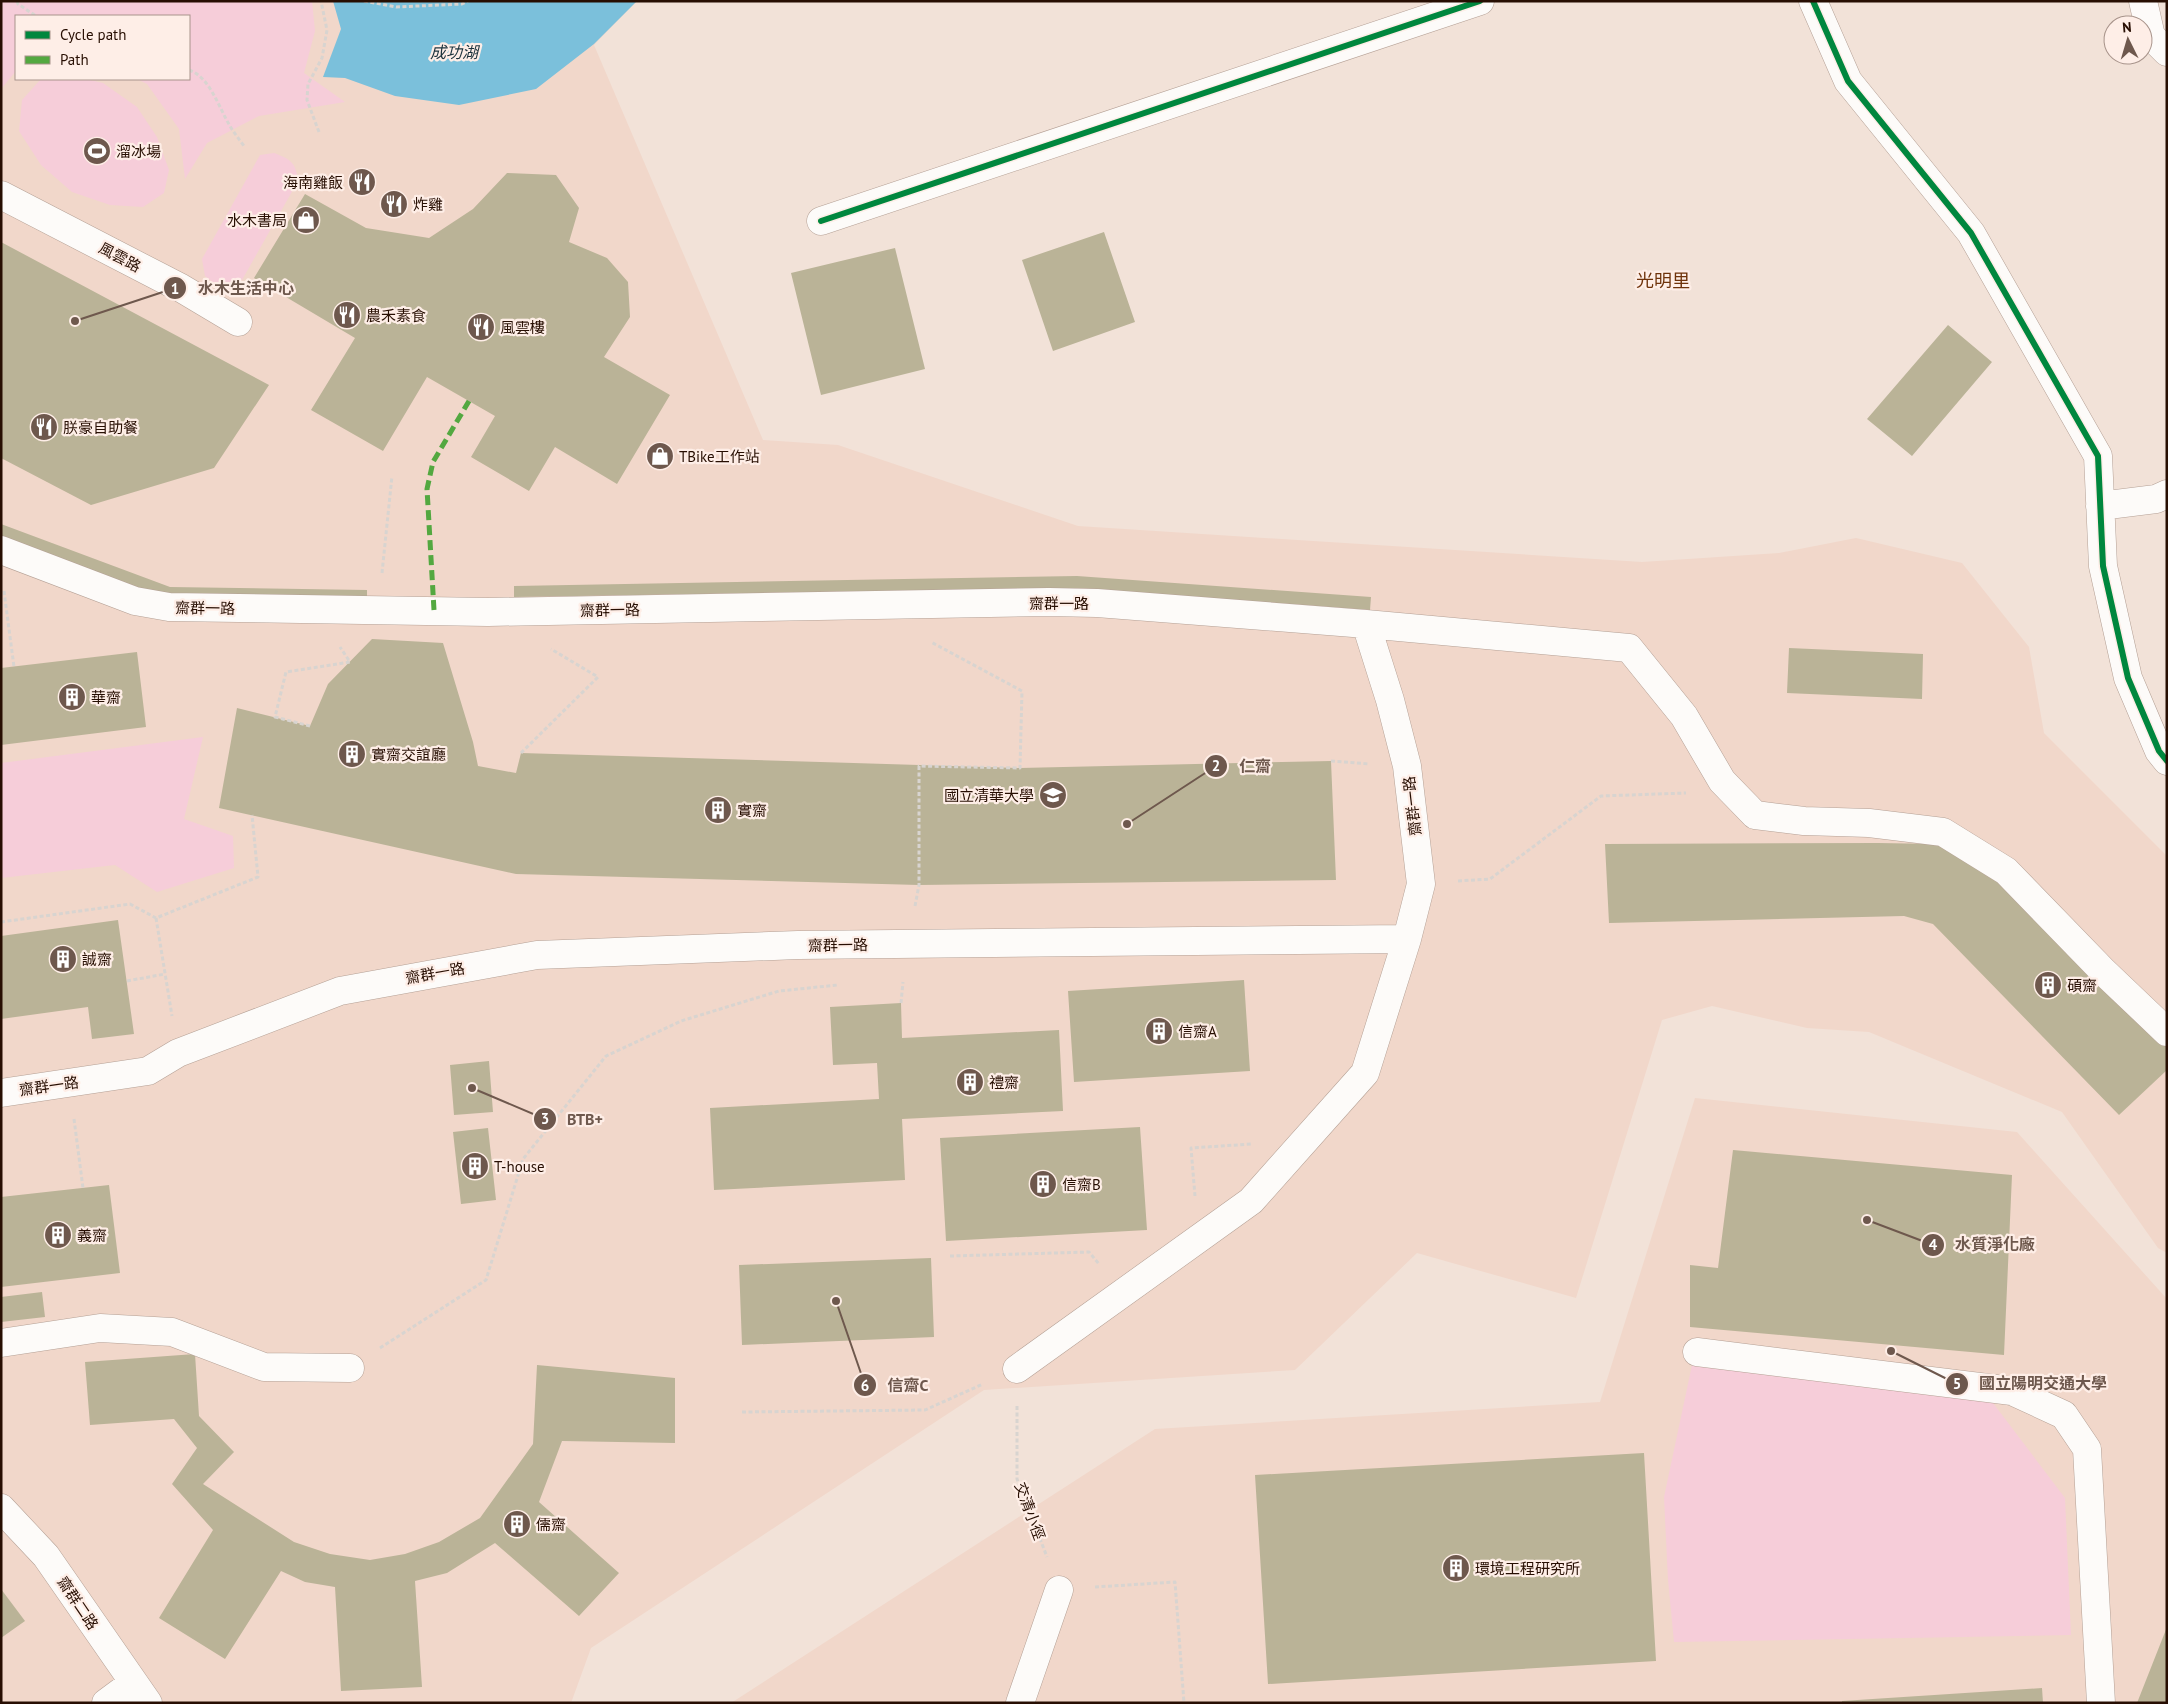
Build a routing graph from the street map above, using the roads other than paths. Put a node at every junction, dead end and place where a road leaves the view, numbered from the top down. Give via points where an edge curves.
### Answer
1 (1480, 1) edge
2 (1813, 1) edge
3 (2143, 1) edge
4 (2167, 52) edge
5 (1, 195) edge
6 (821, 221) dead end
7 (238, 322) dead end
8 (2167, 494) edge
9 (2100, 506) junction
10 (1, 550) edge
11 (1366, 624) junction
12 (2167, 761) edge
13 (1407, 939) junction
14 (2167, 1032) edge
15 (1, 1093) edge
16 (1, 1343) edge
17 (1697, 1352) dead end
18 (350, 1368) road end
19 (1016, 1369) road end
20 (1, 1508) edge
21 (1059, 1590) road end
22 (141, 1693) edge
23 (106, 1703) edge
24 (1020, 1703) edge
25 (2101, 1703) edge

1 - 6 street
2 - 9 street via 1848,81 1971,233 2098,456
3 - 4 street via 2151,36
5 - 7 street, 風雲路 via 180,288
8 - 9 street via 2156,499
9 - 12 street via 2103,566 2128,678 2159,750
10 - 11 street, 齋群一路 via 135,601 169,607 488,612 1058,602
11 - 13 street, 齋群一路 via 1407,766 1421,884
11 - 14 street via 1629,648 1684,716 1722,781 1755,815 1943,832 2006,871
13 - 15 street, 齋群一路 via 798,945 537,955 340,991 178,1053 148,1072
13 - 19 street via 1365,1073 1251,1201
16 - 18 street via 100,1328 172,1332 264,1366
17 - 25 street via 2012,1391 2064,1415 2087,1449
20 - 22 street, 齋群二路 via 46,1556
21 - 24 street
22 - 23 street

